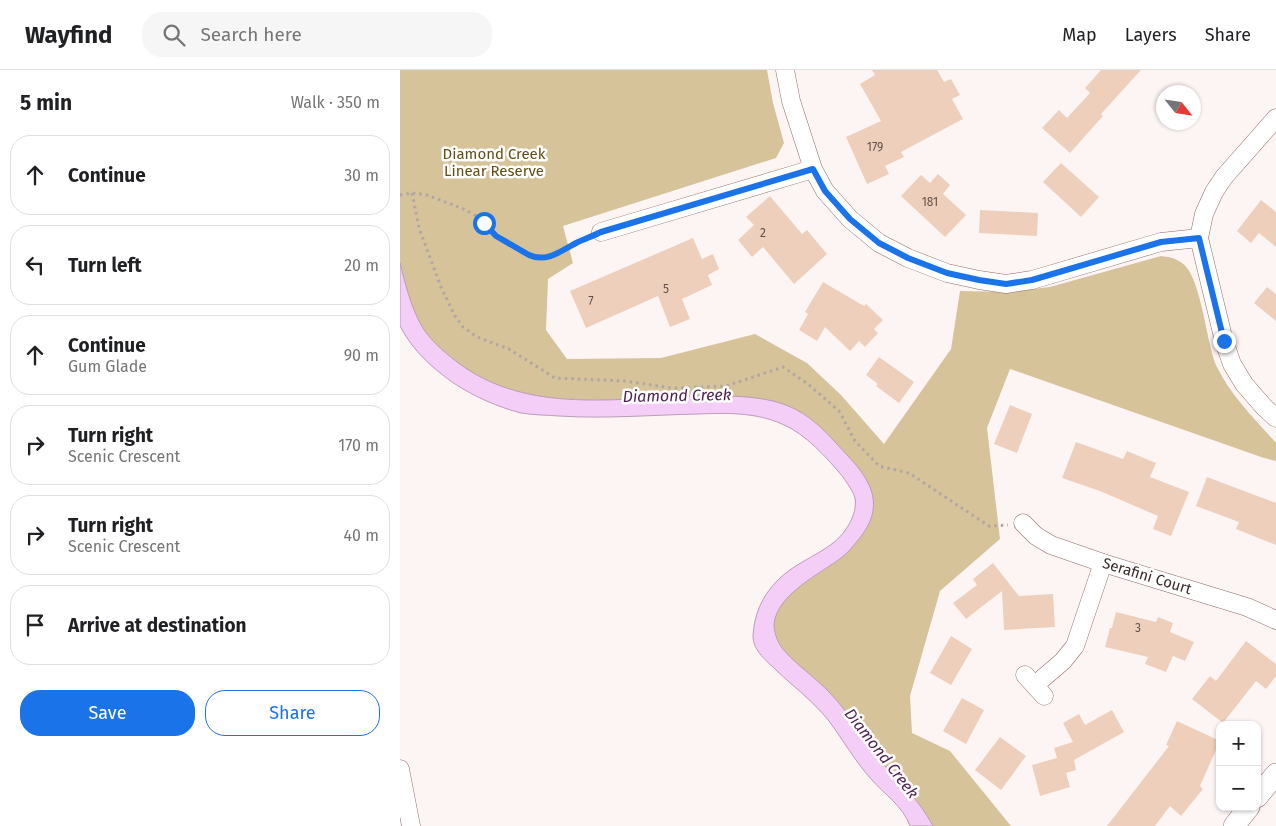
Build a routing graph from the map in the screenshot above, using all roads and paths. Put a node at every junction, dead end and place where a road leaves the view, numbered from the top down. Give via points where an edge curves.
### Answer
1 (785, 70) edge
2 (1276, 118) edge
3 (813, 169) junction
4 (412, 193) junction
5 (400, 195) edge
6 (601, 232) joint
7 (1199, 238) junction
8 (1276, 418) edge
9 (1024, 523) joint
10 (1103, 563) junction
11 (1276, 620) edge
12 (1035, 686) dead end
13 (400, 769) edge
14 (1276, 774) edge
15 (1261, 792) edge
16 (1246, 811) edge
17 (411, 826) edge
18 (1234, 826) edge

1 - 3 street via 791,101
2 - 7 street via 1214,192 1204,214
3 - 6 street
3 - 7 street via 825,191 850,219 879,243 947,273 979,280 1006,284 1032,280 1161,242
4 - 5 path
4 - 6 path via 464,209 478,217 496,236 533,257 545,258 560,253
4 - 9 path via 419,228 441,287 462,327 477,337 509,349 555,378 625,381 672,388 726,386 783,368 808,384 839,411 855,441 879,466 909,473 989,526
7 - 8 street via 1232,364 1244,384
9 - 10 street, Serafini Court via 1043,541
10 - 11 street, Serafini Court via 1247,607
10 - 12 street via 1075,646
13 - 17 street
14 - 15 street
16 - 18 street

